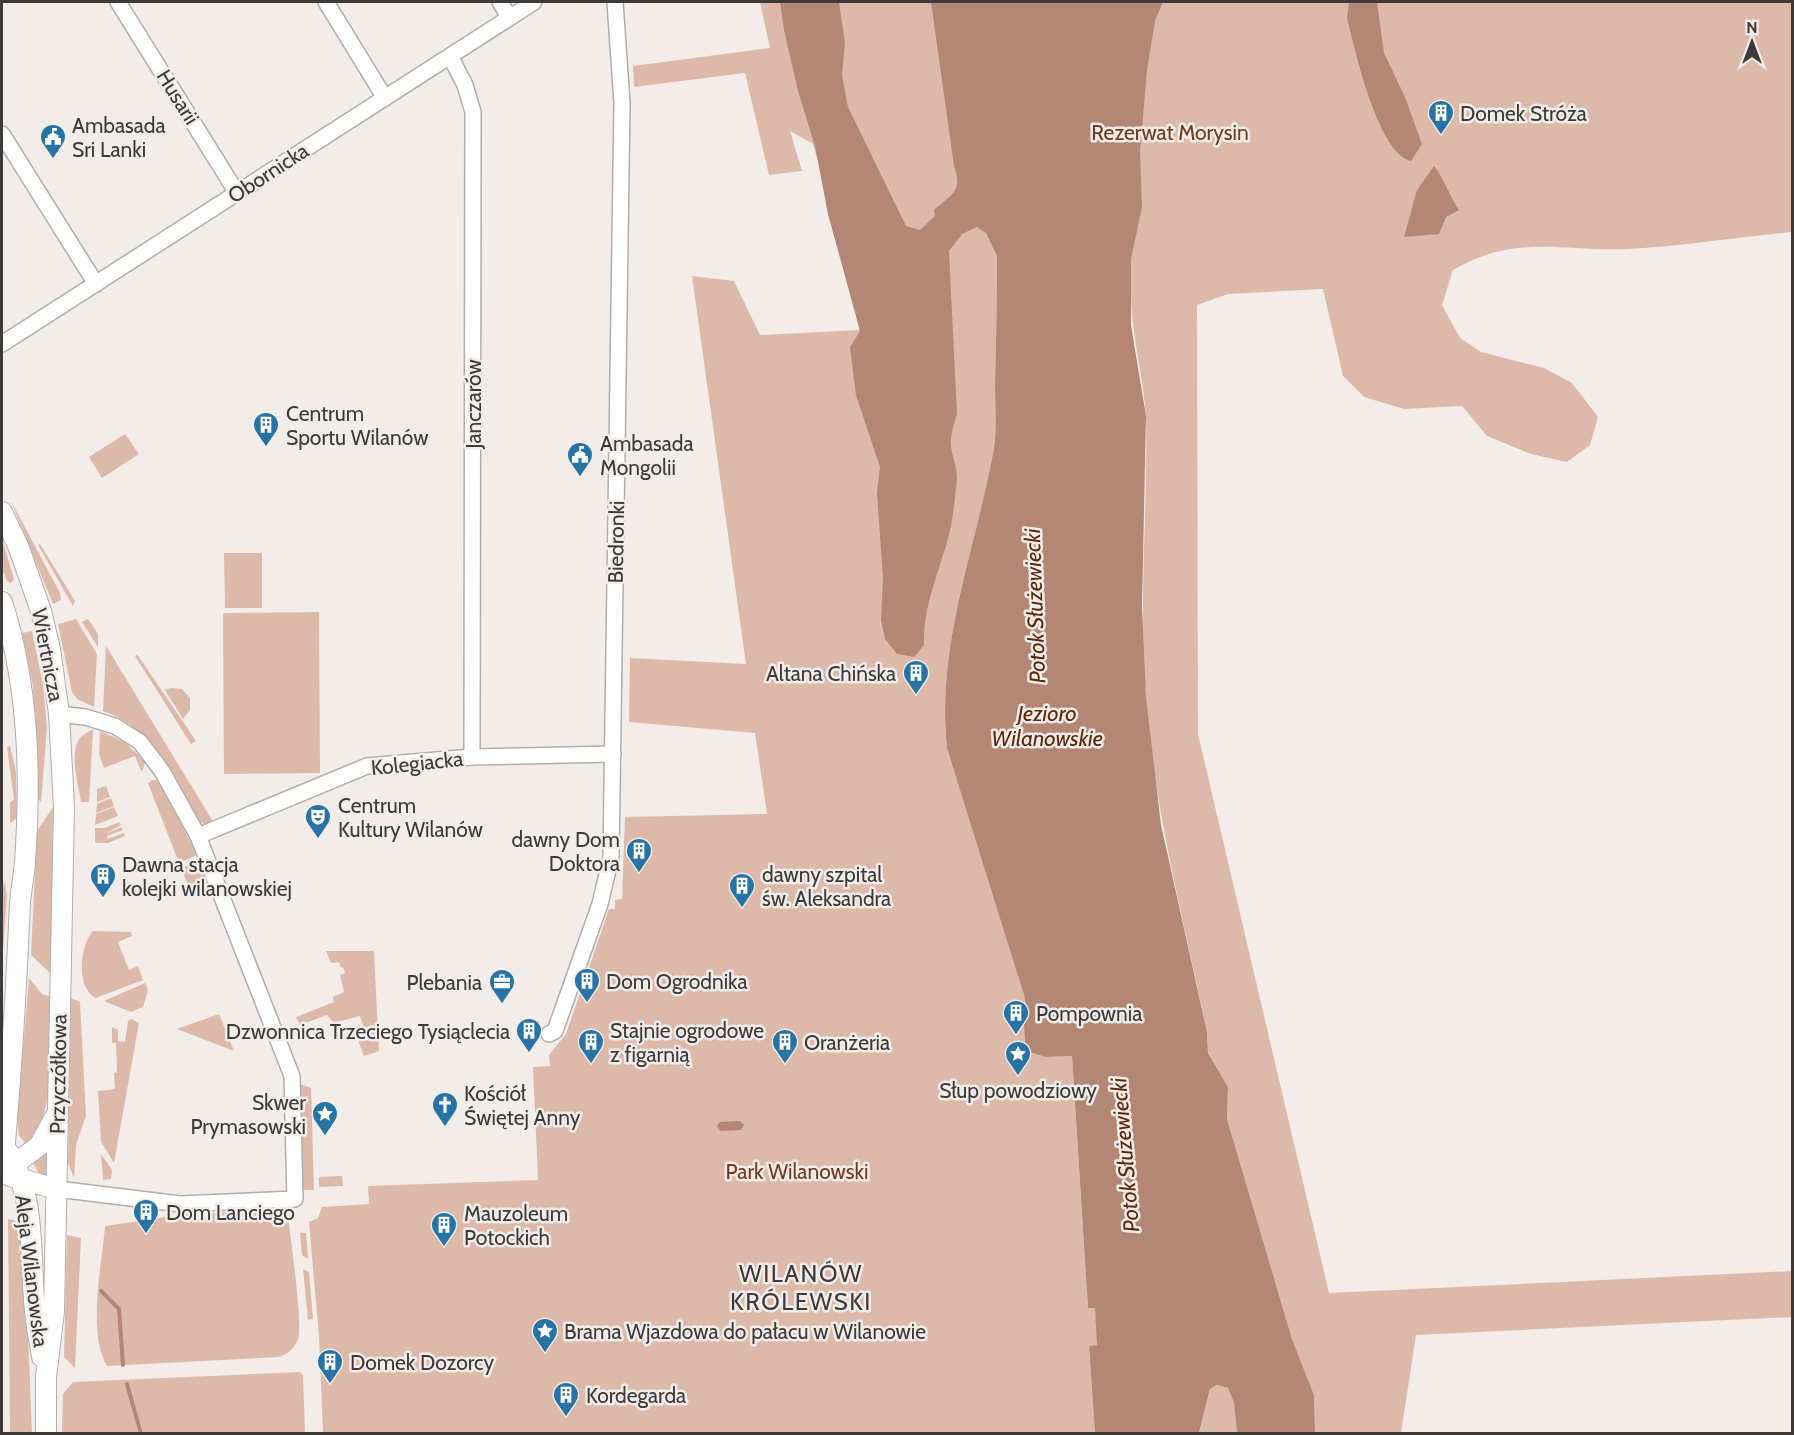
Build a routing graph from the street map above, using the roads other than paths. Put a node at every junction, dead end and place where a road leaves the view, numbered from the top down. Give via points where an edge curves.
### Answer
1 (118, 2) edge
2 (326, 2) edge
3 (500, 2) edge
4 (534, 2) edge
5 (615, 2) edge
6 (509, 17) junction
7 (450, 56) junction
8 (385, 98) junction
9 (2, 134) edge
10 (237, 193) junction
11 (96, 284) junction
12 (2, 344) edge
13 (2, 512) edge
14 (2, 602) edge
15 (24, 704) joint
16 (59, 714) junction
17 (613, 754) junction
18 (472, 757) junction
19 (198, 836) junction
20 (16, 981) junction
21 (549, 1034) dead end
22 (2, 1035) edge
23 (58, 1109) junction
24 (3, 1145) edge
25 (9, 1173) edge
26 (57, 1189) junction
27 (46, 1377) junction
28 (46, 1434) edge

1 - 10 street, Husarii
2 - 8 street
3 - 6 street
4 - 6 street, Obornicka
5 - 17 street, Biedronki via 622,103
6 - 7 street, Obornicka
7 - 8 street, Obornicka
7 - 18 street, Janczarów via 473,112
8 - 10 street, Obornicka
9 - 11 street
10 - 11 street, Obornicka
11 - 12 street, Obornicka
13 - 16 main road, Wiertnicza via 40,611
14 - 15 main road, Wiertnicza
15 - 20 main road, Przyczółkowa via 27,829
16 - 19 street, Wiertnicza via 115,726 140,742 162,771
16 - 23 main road, Przyczółkowa via 64,807
17 - 18 street, Kolegiacka
17 - 21 street, Biedronki via 611,857 606,882 555,1031
18 - 19 street, Kolegiacka via 367,766
19 - 26 street, Wiertnicza via 292,1076 295,1199 180,1204
20 - 22 main road
20 - 24 main road, Przyczółkowa via 14,1045
23 - 25 main road, Aleja Wilanowska via 47,1136
23 - 26 main road, Przyczółkowa
24 - 25 main road, Przyczółkowa
25 - 26 main road
25 - 27 main road, Aleja Wilanowska via 30,1225 35,1311
26 - 27 main road, Przyczółkowa via 54,1311
27 - 28 main road, Przyczółkowa

